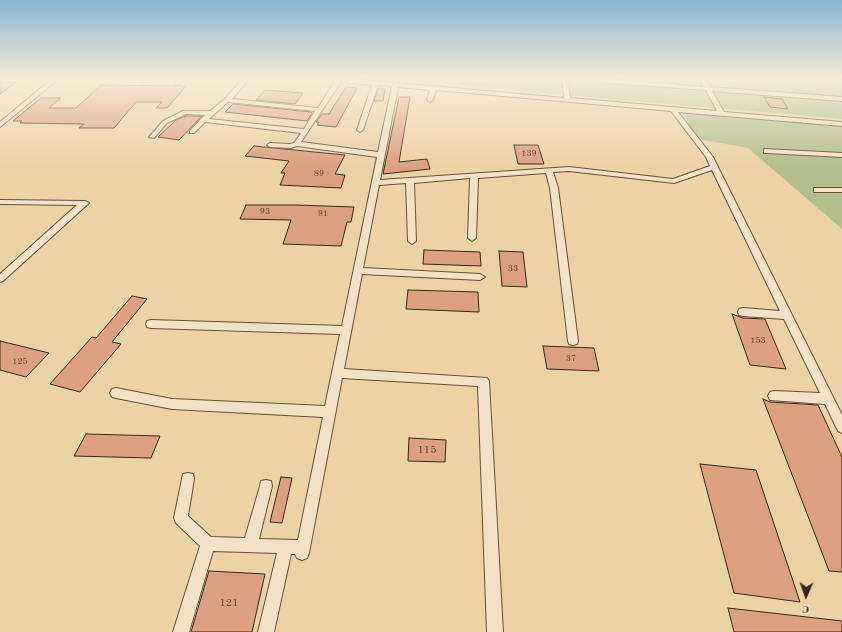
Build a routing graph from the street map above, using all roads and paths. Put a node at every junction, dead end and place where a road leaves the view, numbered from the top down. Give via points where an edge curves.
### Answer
1 (23, 107) edge
2 (217, 107) edge
3 (296, 107) edge
4 (321, 107) edge
5 (368, 107) edge
6 (391, 107) edge
7 (657, 107) edge
8 (718, 107) edge
9 (673, 109) junction
10 (319, 110) junction
11 (721, 112) junction
12 (210, 113) junction
13 (203, 120) junction
14 (842, 124) edge
15 (0, 125) edge
16 (360, 130) dead end
17 (306, 131) junction
18 (192, 132) dead end
19 (152, 137) dead end
20 (297, 144) junction
21 (270, 145) dead end
22 (767, 151) dead end
23 (382, 155) junction
24 (842, 155) edge
25 (714, 167) junction
26 (550, 170) junction
27 (474, 176) junction
28 (410, 180) junction
29 (376, 183) junction
30 (817, 190) dead end
31 (842, 190) edge
32 (0, 202) edge
33 (472, 238) dead end
34 (412, 241) dead end
35 (358, 271) junction
36 (480, 278) dead end
37 (0, 279) edge
38 (743, 312) dead end
39 (787, 315) junction
40 (152, 324) dead end
41 (347, 330) junction
42 (573, 341) dead end
43 (338, 373) junction
44 (116, 393) dead end
45 (774, 396) dead end
46 (828, 398) junction
47 (330, 412) junction
48 (842, 427) edge
49 (188, 479) dead end
50 (266, 486) dead end
51 (208, 544) junction
52 (250, 546) junction
53 (285, 547) junction
54 (181, 632) edge
55 (266, 632) edge
56 (495, 632) edge

1 - 15 street
2 - 12 street
3 - 10 street
4 - 10 street
5 - 16 street
6 - 23 street
7 - 9 street
8 - 11 street
9 - 11 street
9 - 25 street
10 - 17 street
11 - 14 street
12 - 13 street
12 - 19 street via 185,112 165,122
13 - 17 street
13 - 18 street
17 - 20 street
20 - 21 street
20 - 23 street
22 - 24 street
23 - 29 street
25 - 26 street via 674,181 570,169
25 - 39 street
26 - 27 street
26 - 42 street
27 - 28 street
27 - 33 street
28 - 29 street
28 - 34 street
29 - 35 street
30 - 31 street
32 - 37 street via 85,203
35 - 36 street
35 - 41 street
38 - 39 street
39 - 46 street
40 - 41 street
41 - 43 street
43 - 47 street
43 - 56 street via 483,381
44 - 47 street via 172,404
45 - 46 street
46 - 48 street
47 - 53 street via 302,550
49 - 51 street via 181,518
50 - 52 street
51 - 52 street
51 - 54 street
52 - 53 street
53 - 55 street

